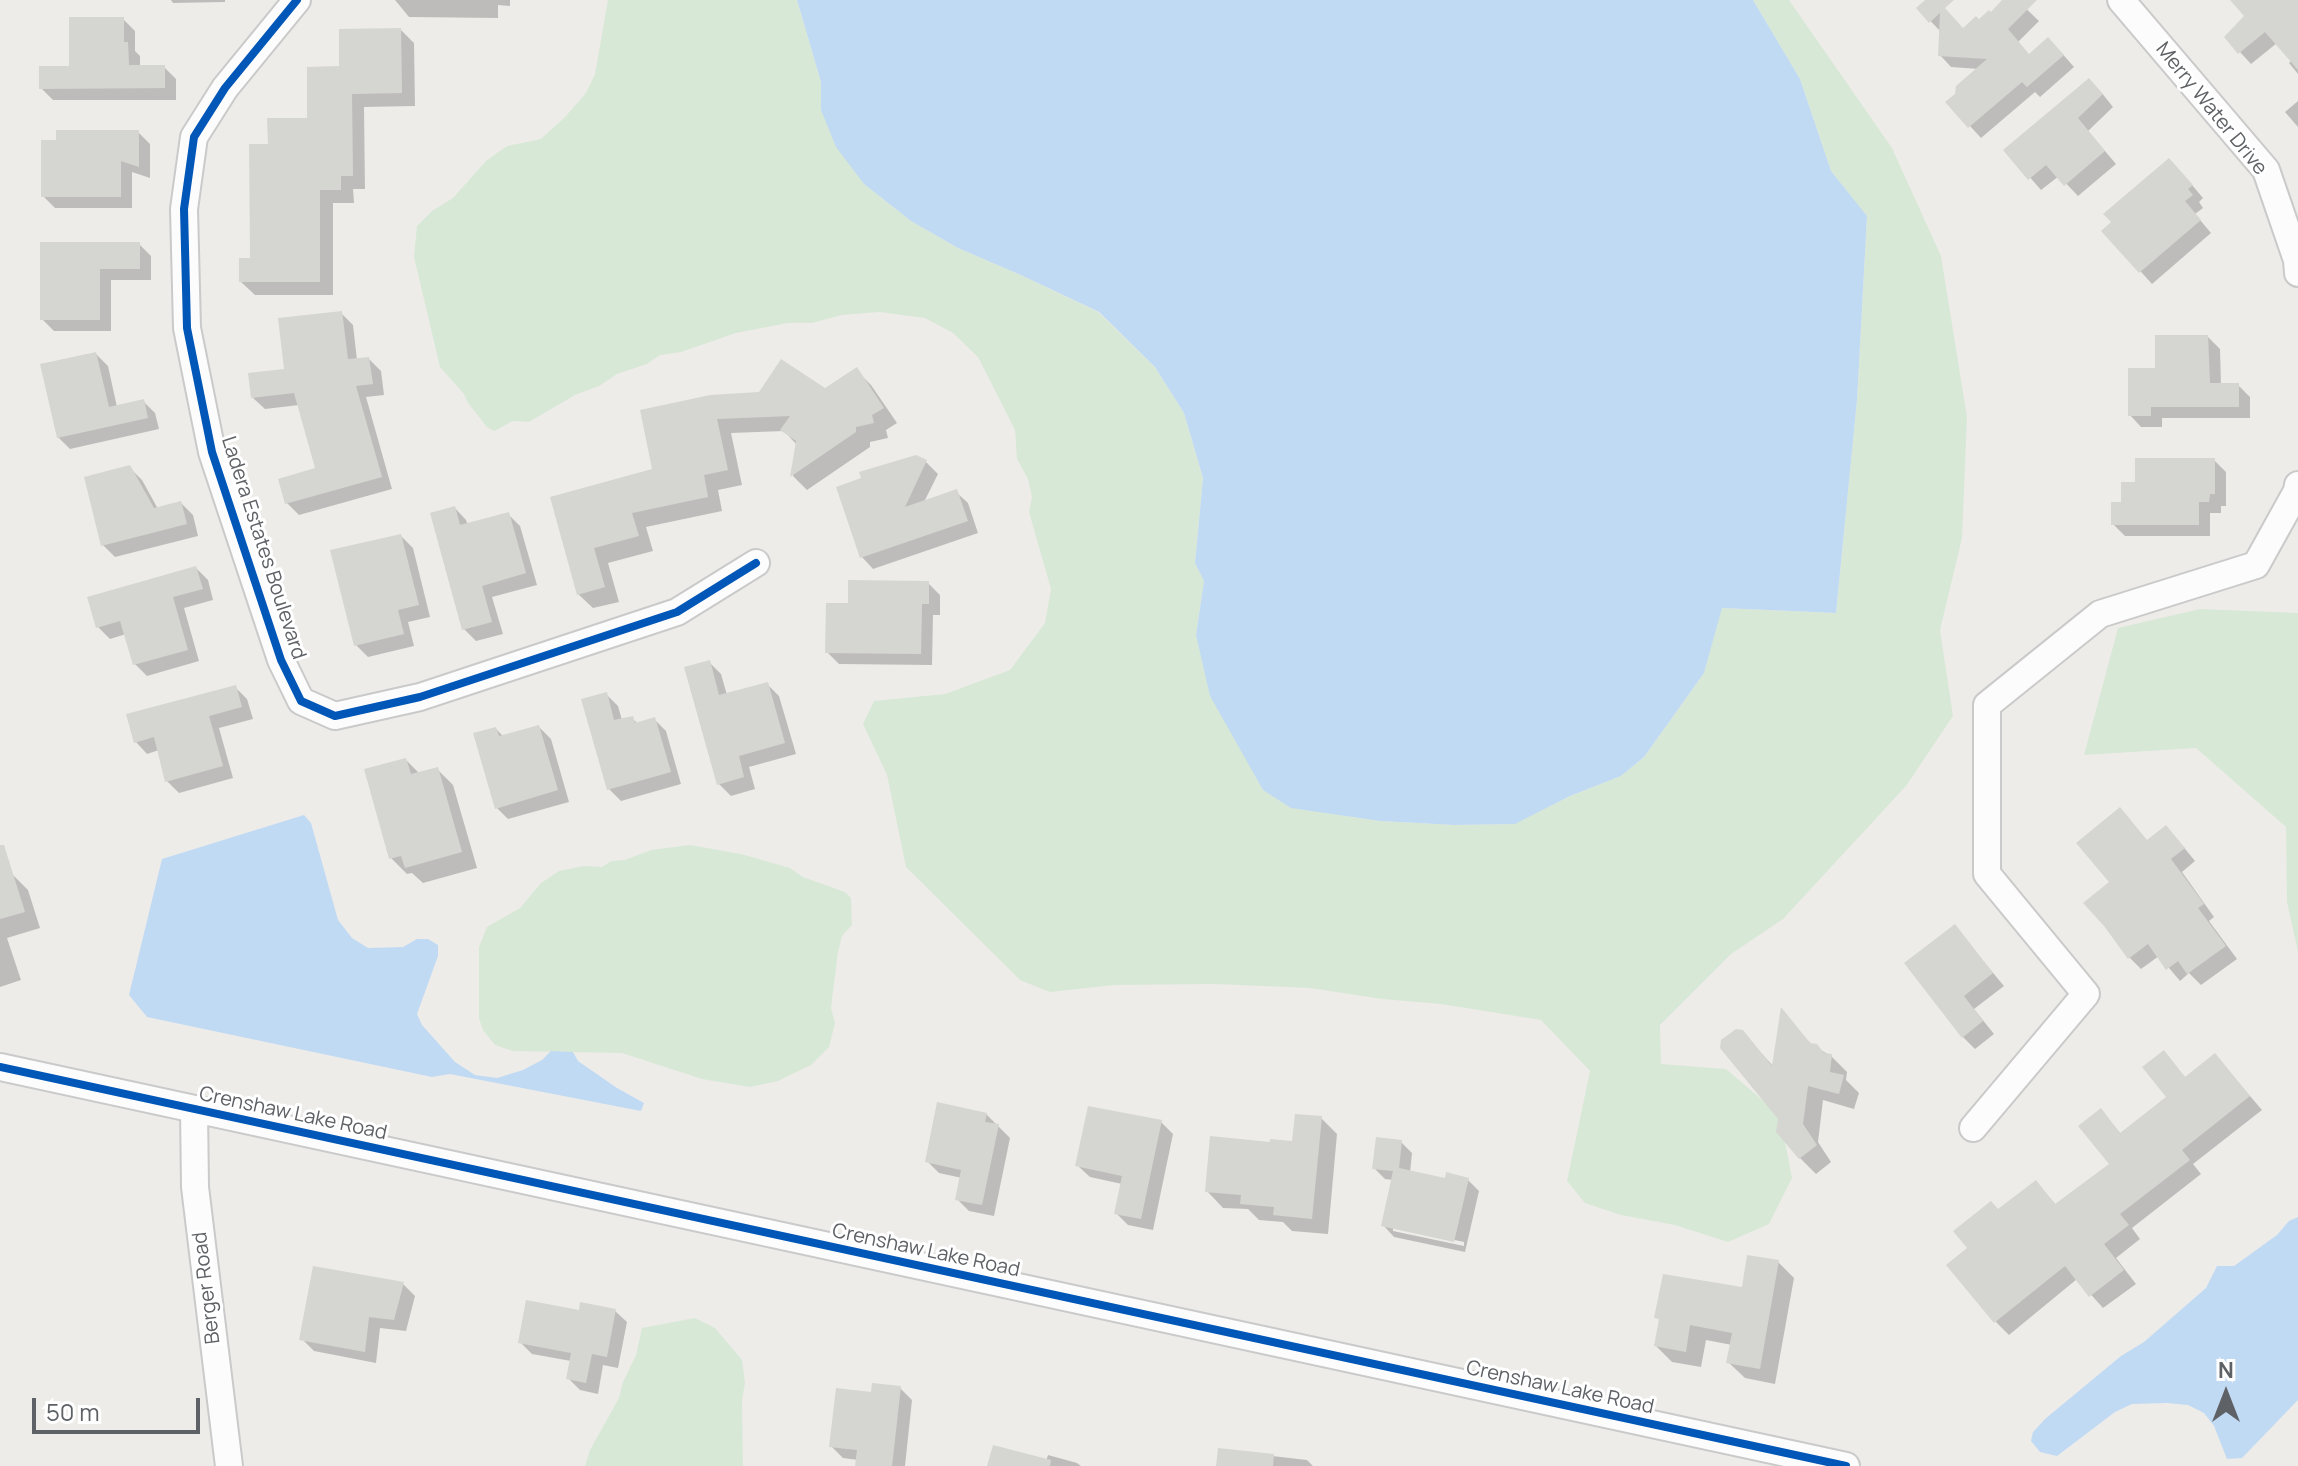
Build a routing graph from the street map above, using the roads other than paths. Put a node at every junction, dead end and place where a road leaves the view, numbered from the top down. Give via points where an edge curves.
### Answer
1 (297, 0) edge
2 (2121, 0) edge
3 (2298, 273) edge
4 (2298, 485) edge
5 (756, 563) dead end
6 (0, 1067) edge
7 (194, 1110) junction
8 (1973, 1128) dead end
9 (229, 1466) edge
10 (1846, 1466) edge

1 - 5 street, Ladera Estates Boulevard via 225,88 194,137 184,209 187,328 212,452 281,660 301,701 335,716 420,697 677,612
2 - 3 street, Merry Water Drive via 2266,170
4 - 8 street via 2256,565 2100,614 1987,705 1987,874 2086,994
6 - 7 street, Crenshaw Lake Road
7 - 9 street, Berger Road via 195,1187
7 - 10 street, Crenshaw Lake Road

